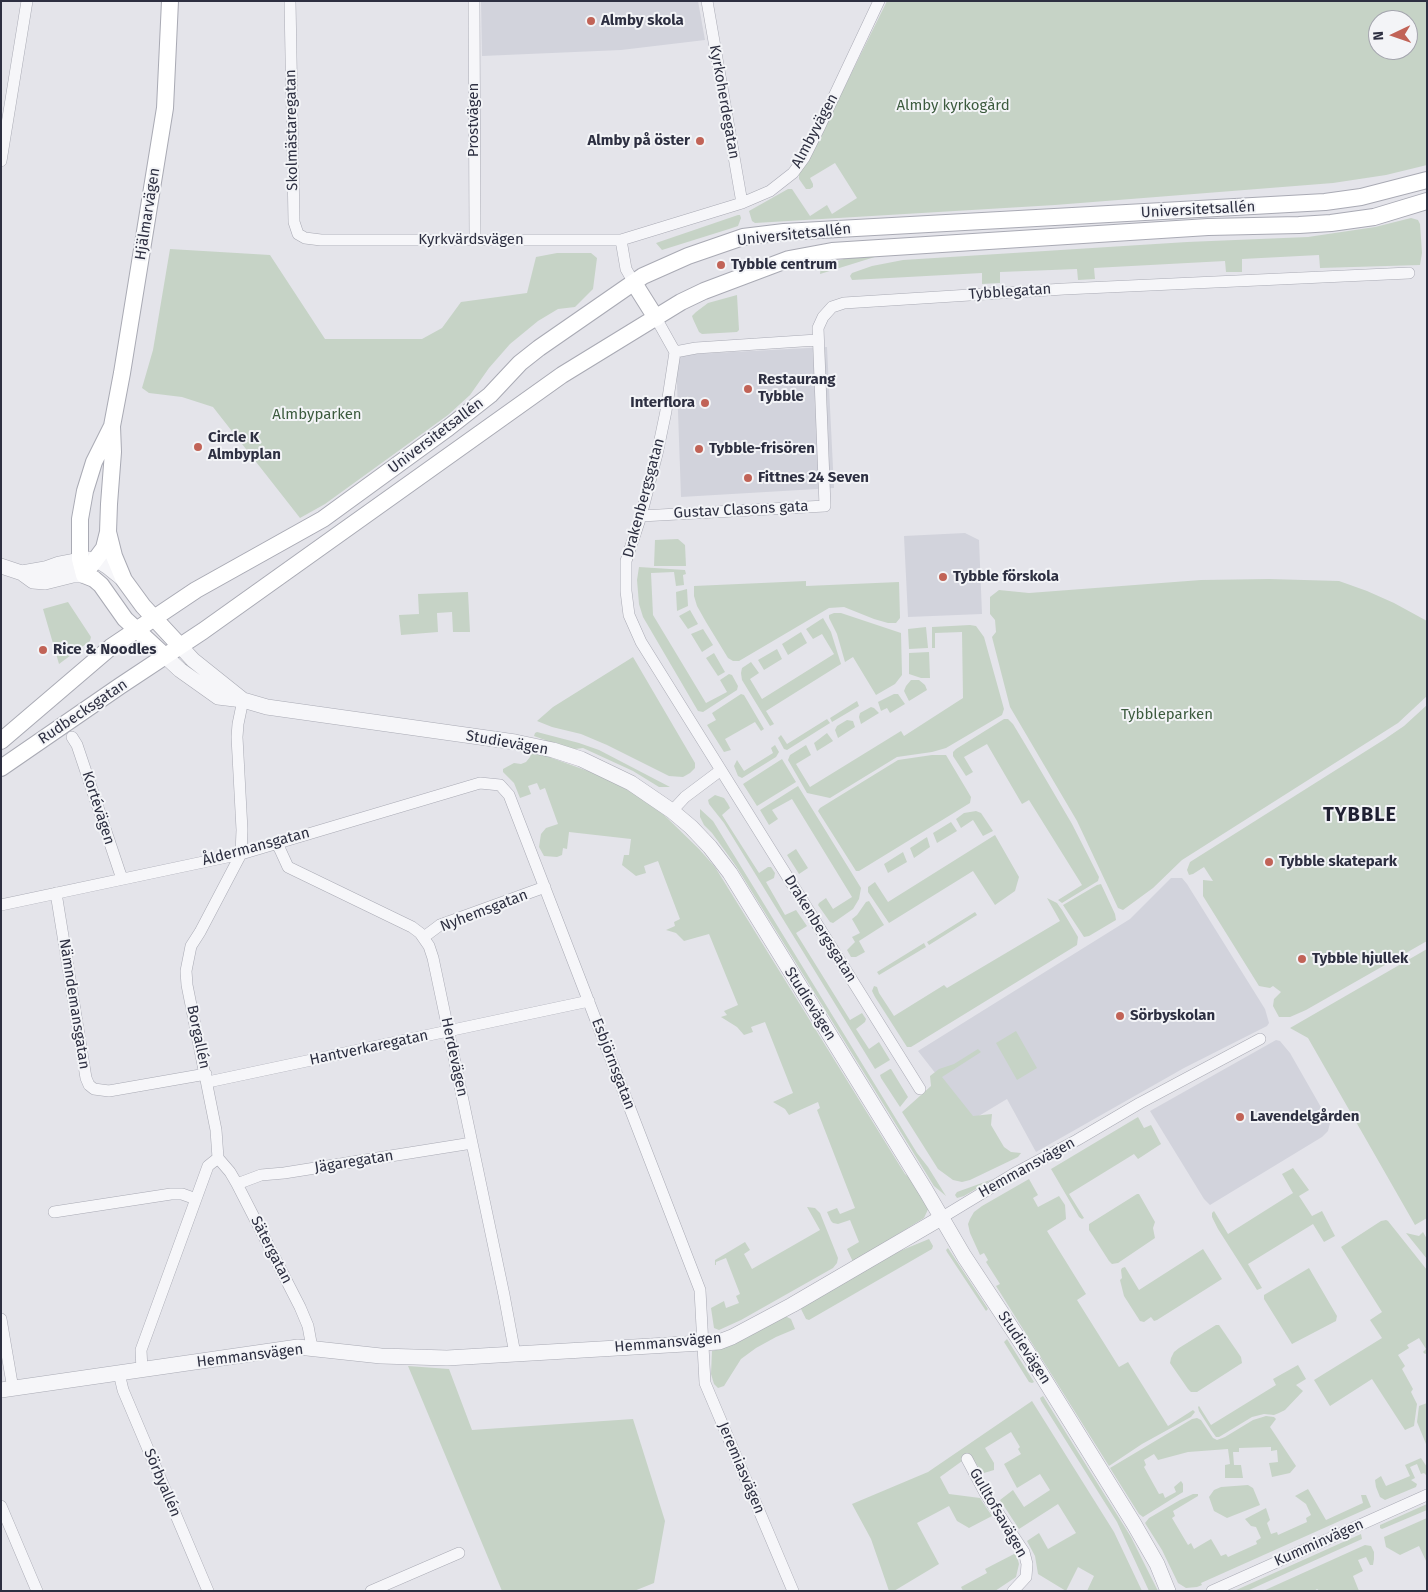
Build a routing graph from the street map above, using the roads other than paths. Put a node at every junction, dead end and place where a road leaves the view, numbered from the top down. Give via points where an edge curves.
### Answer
1 (27, 1) edge
2 (170, 1) edge
3 (290, 1) edge
4 (474, 1) edge
5 (707, 1) edge
6 (879, 1) edge
7 (1, 161) edge
8 (1427, 180) edge
9 (1427, 201) edge
10 (742, 203) junction
11 (321, 240) joint
12 (475, 240) junction
13 (621, 240) junction
14 (1409, 273) dead end
15 (634, 283) junction
16 (656, 318) junction
17 (817, 340) junction
18 (675, 352) junction
19 (112, 426) junction
20 (641, 516) junction
21 (108, 532) junction
22 (97, 560) junction
23 (1, 566) edge
24 (82, 567) junction
25 (124, 580) junction
26 (154, 619) junction
27 (137, 630) junction
28 (180, 646) junction
29 (165, 656) junction
30 (243, 700) junction
31 (72, 737) dead end
32 (1, 741) edge
33 (1, 768) edge
34 (721, 770) junction
35 (505, 790) joint
36 (672, 811) junction
37 (277, 843) junction
38 (240, 854) junction
39 (122, 879) junction
40 (545, 887) junction
41 (56, 893) junction
42 (1, 905) edge
43 (424, 937) junction
44 (589, 1001) junction
45 (449, 1031) junction
46 (1260, 1039) dead end
47 (207, 1078) junction
48 (920, 1089) dead end
49 (472, 1143) junction
50 (218, 1158) junction
51 (237, 1184) junction
52 (196, 1199) junction
53 (54, 1212) dead end
54 (941, 1218) junction
55 (1, 1319) edge
56 (703, 1343) junction
57 (312, 1348) junction
58 (515, 1354) junction
59 (142, 1370) junction
60 (119, 1373) junction
61 (7, 1390) edge
62 (967, 1459) dead end
63 (1427, 1495) edge
64 (1, 1506) edge
65 (459, 1553) dead end
66 (37, 1591) edge
67 (208, 1591) edge
68 (371, 1591) edge
69 (793, 1591) edge
70 (1013, 1591) edge
71 (1168, 1591) edge
72 (1212, 1591) edge

1 - 7 street
2 - 19 main road, Hjälmarvägen via 165,108
3 - 11 street, Skolmästaregatan via 294,222 298,234
4 - 12 street, Prostvägen
5 - 10 street, Kyrkoherdegatan
6 - 10 street, Almbyvägen via 804,158 780,184
8 - 15 main road, Universitetsallén via 1361,197 1325,202 742,237 666,265
9 - 16 main road, Universitetsallén via 1374,216 1331,223 1208,227 832,251 766,267 680,302
10 - 13 street, Almbyvägen
11 - 12 street, Kyrkvärdsvägen
12 - 13 street, Kyrkvärdsvägen
13 - 15 street via 626,269
14 - 17 street, Tybblegatan via 1073,288 844,303 832,307 823,317
15 - 16 main road
15 - 26 main road, Universitetsallén via 539,348 490,395 362,492 323,519 196,590
16 - 18 street
16 - 28 main road, Universitetsallén via 562,375
17 - 18 street
17 - 20 street, Gustav Clasons gata via 825,506
18 - 20 street, Drakenbergsgatan via 663,429
19 - 21 main road, Hjälmarvägen
19 - 24 main road, Hjälmarvägen via 94,462 85,492 79,531
20 - 34 street, Drakenbergsgatan via 626,561 629,615 641,642
21 - 22 main road
21 - 25 main road, Hjälmarvägen
22 - 24 main road
22 - 25 street
23 - 24 street via 22,573 45,570 59,564
24 - 27 main road
25 - 26 main road
26 - 27 main road, Universitetsallén
26 - 28 main road
27 - 29 main road, Studievägen
27 - 32 main road, Rudbecksgatan via 97,658
28 - 29 main road, Universitetsallén
28 - 30 street, Studievägen
29 - 30 street, Studievägen via 218,697
29 - 33 main road, Rudbecksgatan
30 - 36 street, Studievägen via 267,707 553,750 608,771
30 - 38 street, Borgallén via 237,737 242,830
31 - 39 street, Kortévägen
34 - 36 street
34 - 48 street, Drakenbergsgatan
35 - 37 street, Åldermansgatan via 500,785 480,783
35 - 40 street, Esbjörnsgatan
36 - 54 street, Studievägen via 710,847 730,873
37 - 38 street, Åldermansgatan
37 - 43 street via 288,867 412,927
38 - 39 street, Åldermansgatan
38 - 47 street, Borgallén via 187,960 187,985
39 - 41 street, Åldermansgatan
40 - 43 street, Nyhemsgatan via 440,925
40 - 44 street, Esbjörnsgatan
41 - 42 street, Åldermansgatan
41 - 47 street, Nämndemansgatan via 89,1085 109,1091
43 - 45 street, Herdevägen via 433,958
44 - 45 street, Hantverkaregatan
44 - 56 street, Esbjörnsgatan via 700,1290
45 - 47 street, Hantverkaregatan
45 - 49 street, Herdevägen
46 - 54 street, Hemmansvägen via 1017,1172
47 - 50 street, Borgallén
49 - 51 street, Jägaregatan via 261,1175
49 - 58 street, Herdevägen
50 - 51 street, Sätergatan
50 - 52 street via 208,1166
51 - 57 street, Sätergatan via 300,1307
52 - 53 street via 171,1194
52 - 59 street via 141,1350
54 - 56 street, Hemmansvägen via 732,1337
54 - 71 street, Studievägen via 1134,1524
55 - 61 street
56 - 58 street, Hemmansvägen
56 - 69 street, Jeremiasvägen via 705,1383
57 - 58 street, Hemmansvägen via 421,1358
57 - 59 street, Hemmansvägen via 298,1347
59 - 60 street, Hemmansvägen
60 - 61 street, Hemmansvägen
60 - 67 street, Sörbyallén via 123,1390
62 - 70 street, Gulltofsavägen via 1024,1552 1028,1564 1026,1577
63 - 72 street, Kumminvägen
64 - 66 street
65 - 68 street

